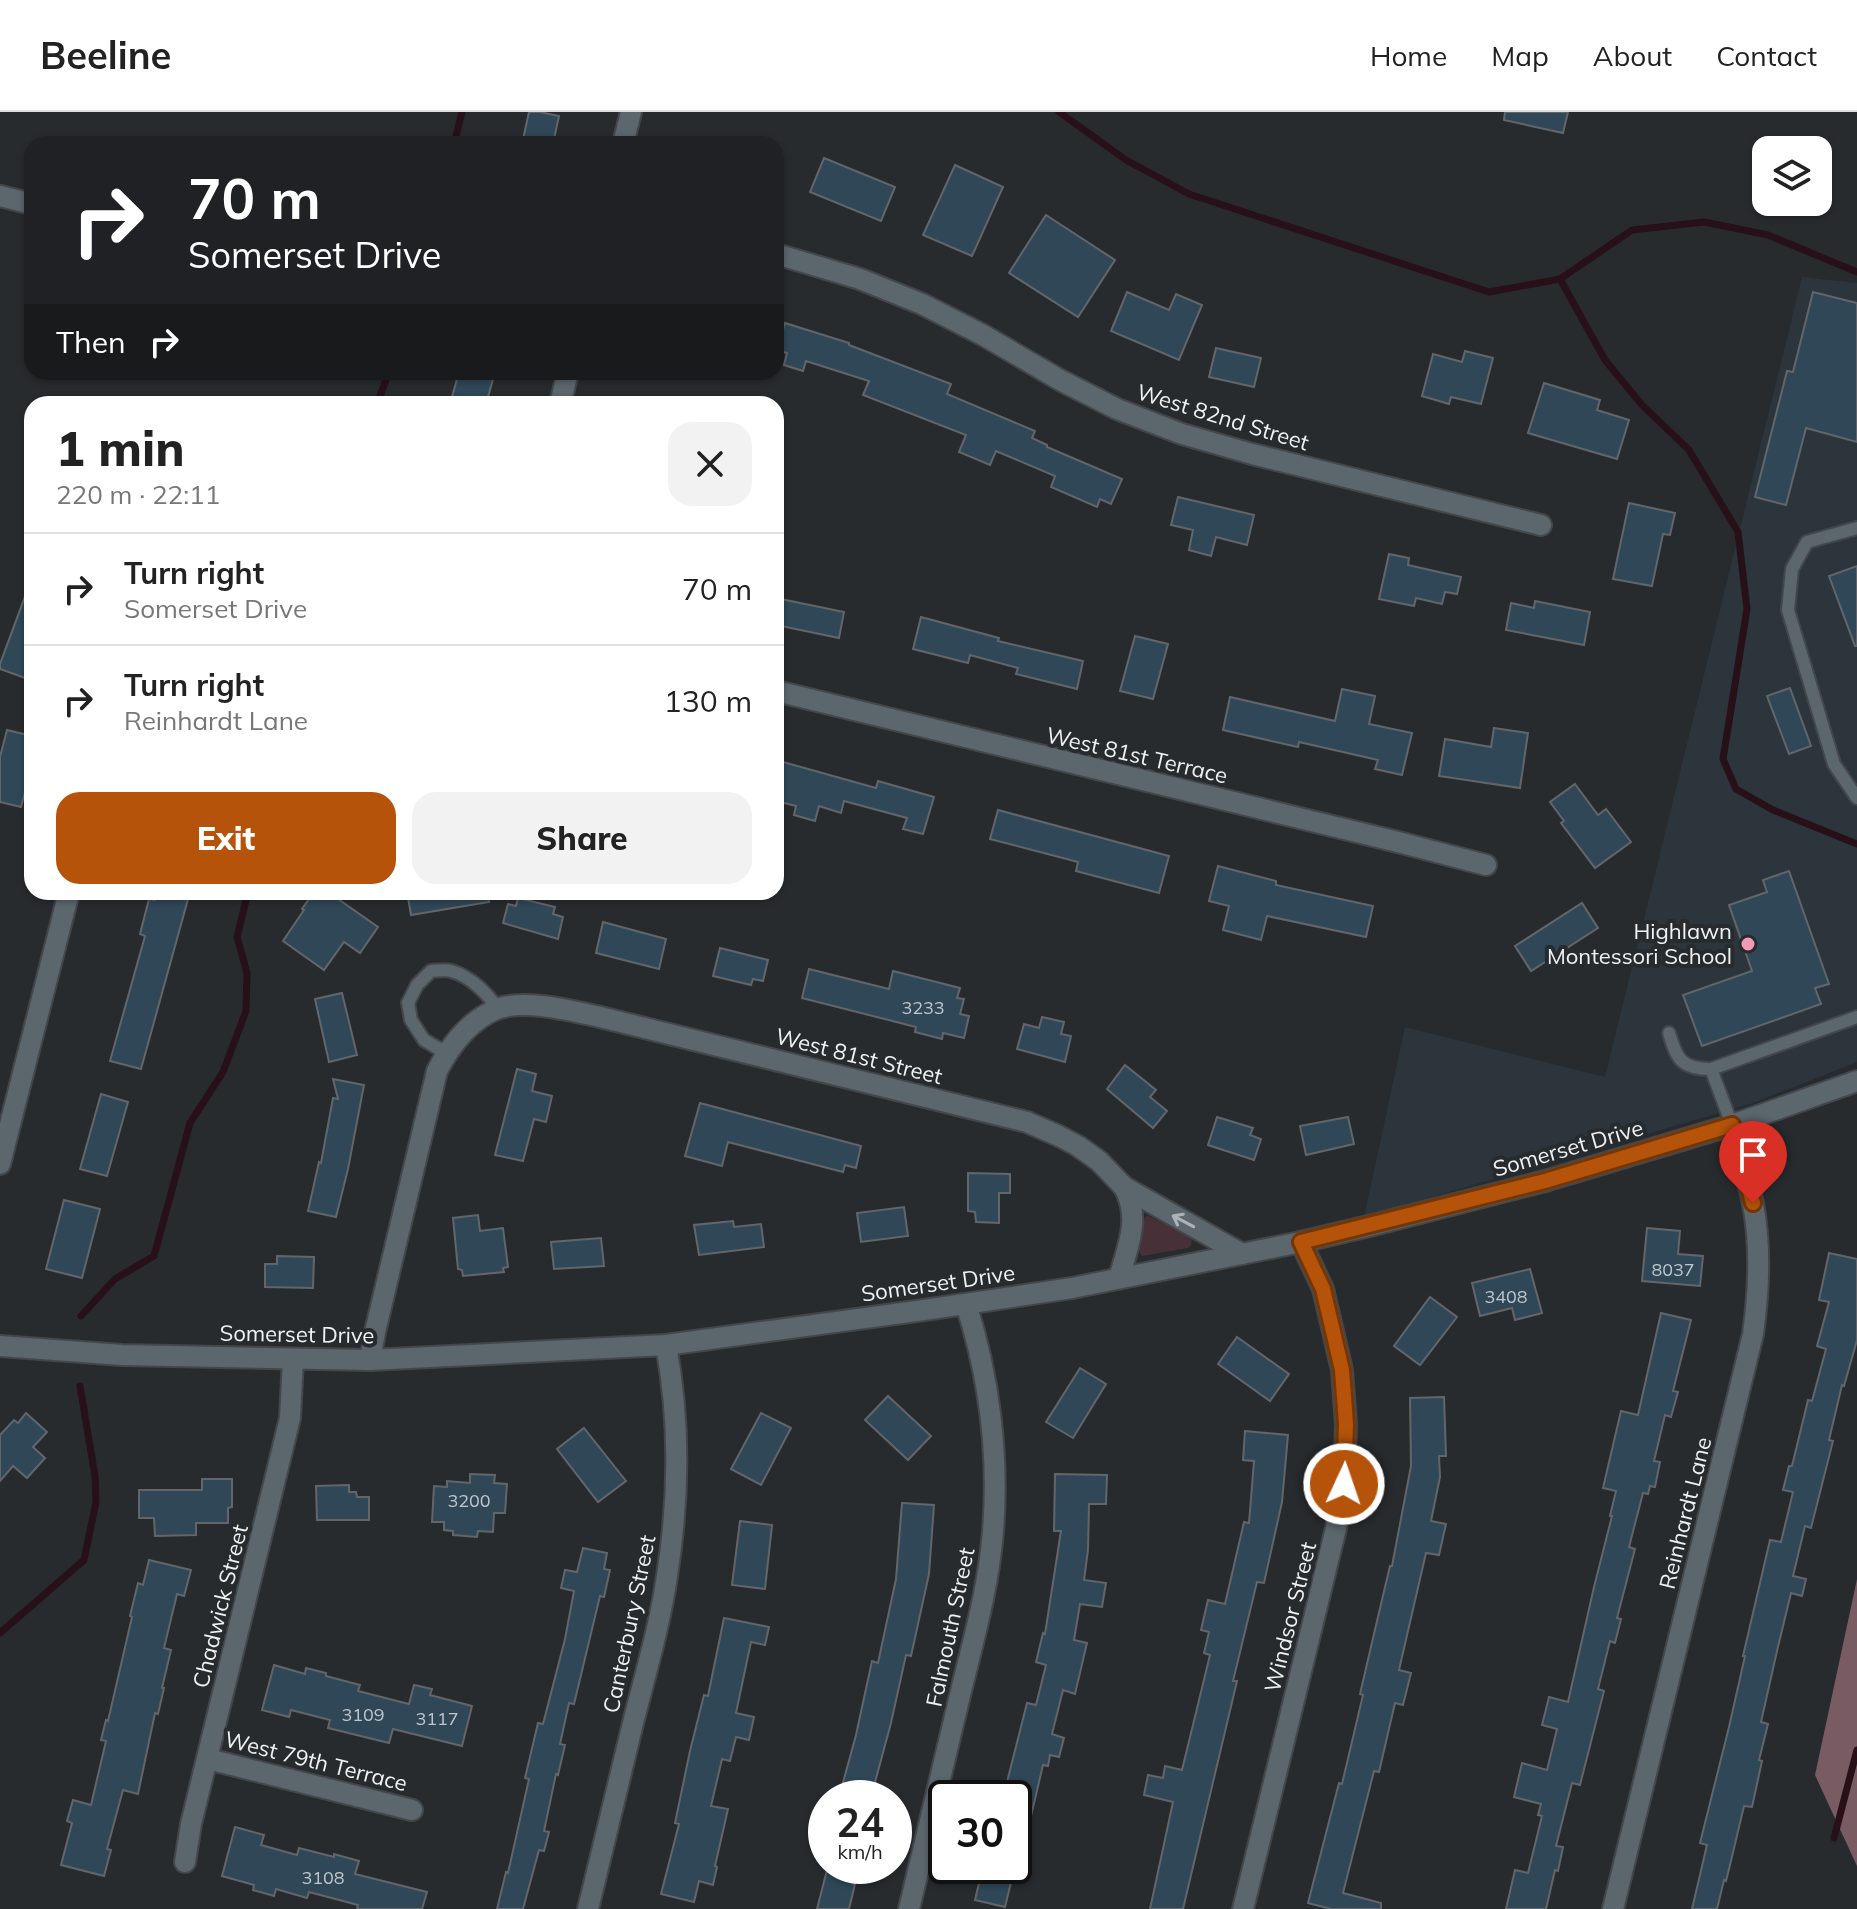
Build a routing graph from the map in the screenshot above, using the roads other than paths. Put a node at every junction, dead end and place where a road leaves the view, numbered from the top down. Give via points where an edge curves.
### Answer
1 (631, 112) edge
2 (625, 136) edge
3 (0, 196) edge
4 (24, 202) edge
5 (784, 256) edge
6 (1541, 525) dead end
7 (1857, 528) edge
8 (784, 693) edge
9 (1857, 798) edge
10 (1486, 865) dead end
11 (67, 900) edge
12 (498, 1009) junction
13 (1857, 1017) edge
14 (1669, 1033) dead end
15 (446, 1053) junction
16 (1711, 1069) junction
17 (1857, 1081) edge
18 (1732, 1125) junction
19 (0, 1164) edge
20 (1124, 1187) junction
21 (1301, 1242) junction
22 (1242, 1254) junction
23 (1119, 1278) junction
24 (966, 1304) junction
25 (666, 1345) junction
26 (0, 1346) edge
27 (293, 1359) junction
28 (370, 1360) junction
29 (208, 1759) junction
30 (412, 1810) dead end
31 (185, 1862) dead end
32 (588, 1909) edge
33 (909, 1909) edge
34 (1243, 1909) edge
35 (1613, 1909) edge

1 - 2 street
3 - 4 street
5 - 6 street, West 82nd Street via 922,304 1117,409 1182,434
7 - 9 lane via 1807,542 1792,569 1788,610 1834,764
8 - 10 street, West 81st Terrace
11 - 19 street
12 - 15 street
12 - 15 lane via 477,985 450,970 431,971 408,1003 411,1020 424,1040
12 - 20 street, West 81st Street via 565,1009 1027,1122 1078,1146
13 - 16 lane
14 - 16 lane via 1676,1056 1685,1065
15 - 28 street via 431,1094
16 - 18 lane
17 - 18 street, Somerset Drive
18 - 21 street, Somerset Drive via 1545,1181
18 - 35 street, Reinhardt Lane via 1758,1244 1753,1334
22 -> 20 street, West 81st Street
20 - 23 street via 1134,1215
21 - 22 street, Somerset Drive
21 - 34 street, Windsor Street via 1323,1289 1342,1370 1344,1484
22 - 23 street, Somerset Drive
23 - 24 street, Somerset Drive
24 - 25 street, Somerset Drive
24 - 33 street, Falmouth Street via 987,1387 993,1530 987,1587
25 - 28 street, Somerset Drive
25 - 32 street, Canterbury Street via 676,1443 667,1578
26 - 27 street, Somerset Drive
27 - 28 street, Somerset Drive
27 - 29 street, Chadwick Street via 290,1418
29 - 30 street, West 79th Terrace
29 - 31 street, Chadwick Street

